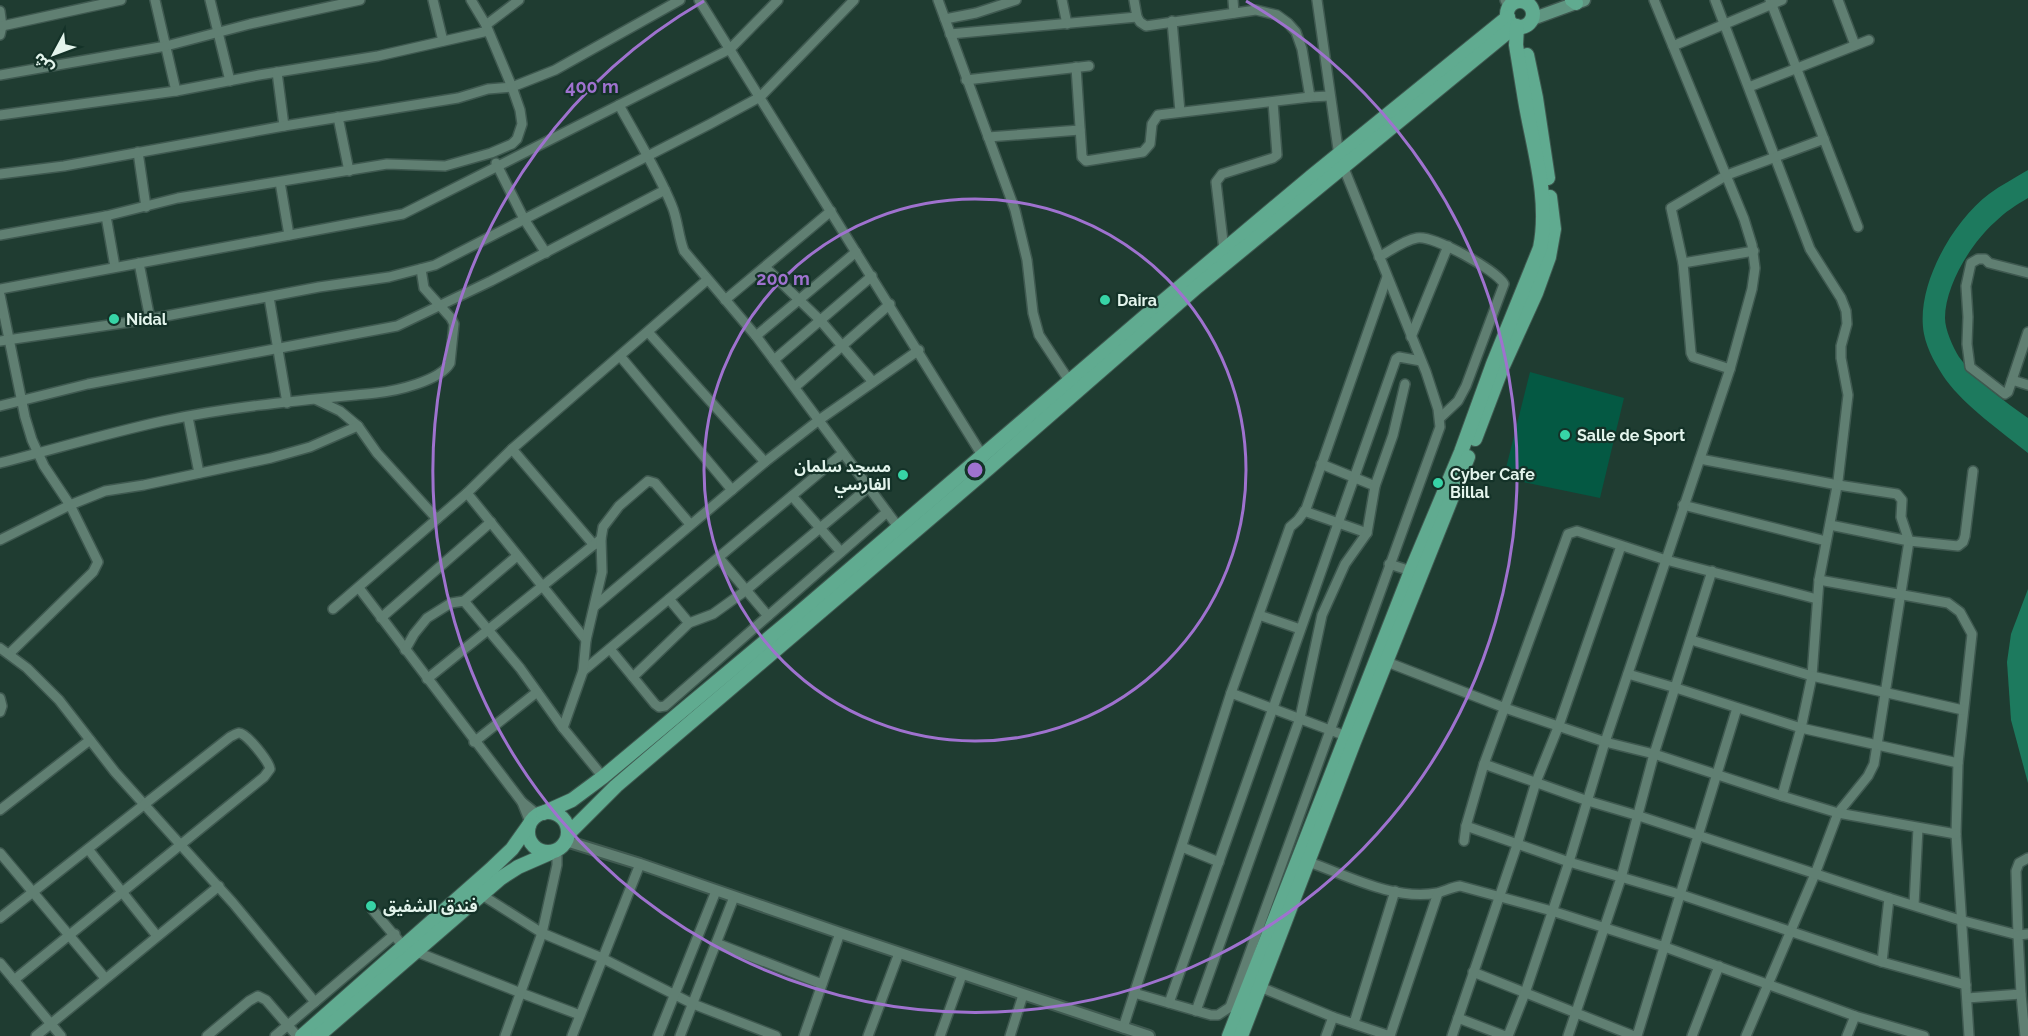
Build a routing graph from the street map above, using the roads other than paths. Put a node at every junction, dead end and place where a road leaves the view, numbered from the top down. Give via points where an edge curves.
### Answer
1 (121, 0) edge
2 (155, 0) edge
3 (210, 0) edge
4 (360, 0) edge
5 (433, 0) edge
6 (471, 0) edge
7 (519, 0) edge
8 (680, 0) edge
9 (699, 0) edge
10 (778, 0) edge
11 (854, 0) edge
12 (938, 0) edge
13 (1016, 0) edge
14 (1062, 0) edge
15 (1134, 0) edge
16 (1233, 0) edge
17 (1317, 0) edge
18 (1654, 0) edge
19 (1715, 0) edge
20 (1782, 0) edge
21 (1838, 0) edge
22 (1577, 1) edge
23 (1771, 2) edge
24 (0, 11) edge
25 (1520, 11) edge
26 (1234, 13) junction
27 (1137, 17) junction
28 (945, 19) junction
29 (1172, 21) junction
30 (1724, 23) junction
31 (1067, 24) junction
32 (487, 28) junction
33 (1, 31) edge
34 (218, 33) junction
35 (950, 34) junction
36 (1869, 40) dead end
37 (442, 41) junction
38 (1855, 45) junction
39 (166, 46) junction
40 (1673, 46) junction
41 (730, 50) junction
42 (1089, 66) dead end
43 (1076, 67) junction
44 (1797, 68) junction
45 (277, 72) junction
46 (0, 75) edge
47 (966, 80) junction
48 (230, 81) junction
49 (512, 87) junction
50 (1749, 87) junction
51 (176, 92) junction
52 (1329, 96) junction
53 (760, 97) junction
54 (1310, 97) junction
55 (1273, 102) junction
56 (619, 105) junction
57 (1180, 112) junction
58 (0, 115) edge
59 (338, 117) junction
60 (284, 126) junction
61 (1080, 130) junction
62 (988, 137) junction
63 (1824, 139) junction
64 (1538, 142) junction
65 (138, 152) junction
66 (491, 153) junction
67 (648, 157) junction
68 (1775, 158) junction
69 (1341, 161) junction
70 (498, 166) junction
71 (349, 171) junction
72 (0, 174) edge
73 (1727, 175) junction
74 (280, 182) junction
75 (665, 190) junction
76 (146, 207) junction
77 (831, 212) junction
78 (106, 216) junction
79 (524, 219) junction
80 (1858, 227) dead end
81 (0, 235) edge
82 (289, 235) junction
83 (1448, 246) junction
84 (1224, 250) junction
85 (1754, 251) junction
86 (856, 252) junction
87 (546, 253) junction
88 (1379, 257) junction
89 (139, 263) junction
90 (1683, 263) junction
91 (115, 267) junction
92 (765, 267) junction
93 (421, 269) junction
94 (2028, 273) edge
95 (872, 276) junction
96 (1387, 277) junction
97 (707, 280) junction
98 (0, 289) edge
99 (0, 295) edge
100 (269, 297) junction
101 (725, 300) junction
102 (798, 301) junction
103 (890, 304) junction
104 (441, 306) junction
105 (150, 319) junction
106 (820, 320) junction
107 (648, 332) junction
108 (2028, 332) edge
109 (756, 336) junction
110 (1411, 337) junction
111 (4, 341) edge
112 (842, 345) junction
113 (279, 347) junction
114 (919, 350) junction
115 (620, 356) junction
116 (774, 360) junction
117 (1421, 362) junction
118 (1730, 369) junction
119 (2012, 380) junction
120 (873, 382) junction
121 (1405, 384) dead end
122 (2028, 385) edge
123 (1072, 386) junction
124 (795, 387) junction
125 (317, 399) junction
126 (22, 400) junction
127 (287, 403) junction
128 (0, 406) edge
129 (188, 417) junction
130 (1440, 418) junction
131 (819, 420) junction
132 (358, 426) junction
133 (512, 449) junction
134 (38, 453) junction
135 (843, 453) junction
136 (982, 454) junction
137 (1701, 459) junction
138 (765, 462) junction
139 (0, 463) edge
140 (1321, 465) junction
141 (1973, 471) dead end
142 (199, 473) junction
143 (1355, 478) junction
144 (1838, 485) junction
145 (1375, 486) junction
146 (869, 488) junction
147 (732, 489) junction
148 (467, 493) junction
149 (792, 496) junction
150 (70, 505) junction
151 (1683, 505) junction
152 (1304, 511) junction
153 (887, 512) junction
154 (437, 519) junction
155 (490, 522) junction
156 (1339, 523) junction
157 (690, 524) junction
158 (1830, 525) junction
159 (820, 528) junction
160 (902, 533) junction
161 (1367, 533) junction
162 (0, 540) edge
163 (1826, 541) junction
164 (1909, 541) junction
165 (597, 542) junction
166 (1621, 546) junction
167 (841, 552) junction
168 (517, 556) junction
169 (719, 558) junction
170 (1666, 560) junction
171 (1389, 564) junction
172 (1411, 571) junction
173 (1712, 571) junction
174 (1819, 580) junction
175 (542, 587) junction
176 (359, 588) junction
177 (745, 591) junction
178 (1901, 595) junction
179 (669, 599) junction
180 (1816, 599) junction
181 (464, 601) junction
182 (595, 606) junction
183 (333, 609) dead end
184 (1259, 615) junction
185 (768, 616) junction
186 (381, 618) junction
187 (689, 623) junction
188 (1300, 628) junction
189 (489, 630) junction
190 (586, 640) junction
191 (1691, 640) junction
192 (0, 648) edge
193 (610, 649) junction
194 (405, 650) junction
195 (9, 654) junction
196 (716, 661) junction
197 (1387, 662) junction
198 (583, 671) junction
199 (728, 673) junction
200 (1628, 674) junction
201 (1812, 676) junction
202 (633, 677) junction
203 (427, 679) junction
204 (1676, 688) junction
205 (537, 692) junction
206 (1885, 692) junction
207 (1231, 693) junction
208 (0, 698) edge
209 (1272, 708) junction
210 (1505, 708) junction
211 (1737, 708) junction
212 (1964, 710) junction
213 (0, 712) edge
214 (1300, 718) junction
215 (1559, 725) junction
216 (563, 728) junction
217 (1802, 728) junction
218 (1332, 730) junction
219 (1346, 736) junction
220 (90, 741) junction
221 (474, 742) junction
222 (1605, 742) junction
223 (1877, 744) junction
224 (1654, 754) junction
225 (1958, 763) junction
226 (1484, 764) junction
227 (1717, 774) junction
228 (603, 777) junction
229 (1536, 782) junction
230 (1782, 796) junction
231 (1588, 801) junction
232 (144, 804) junction
233 (0, 810) edge
234 (1838, 813) junction
235 (1639, 816) junction
236 (535, 819) junction
237 (1466, 826) junction
238 (1918, 828) junction
239 (1697, 834) junction
240 (1956, 834) junction
241 (1464, 841) dead end
242 (182, 844) junction
243 (560, 845) junction
244 (1517, 845) junction
245 (1182, 847) junction
246 (88, 849) junction
247 (0, 853) edge
248 (2028, 858) edge
249 (1219, 862) junction
250 (1309, 862) junction
251 (1569, 862) junction
252 (640, 864) junction
253 (1815, 874) junction
254 (1621, 878) junction
255 (219, 886) junction
256 (716, 891) junction
257 (1395, 891) junction
258 (34, 892) junction
259 (122, 893) junction
260 (1438, 893) junction
261 (1679, 894) junction
262 (482, 895) junction
263 (734, 897) junction
264 (1499, 897) junction
265 (1889, 898) junction
266 (1914, 905) junction
267 (372, 909) dead end
268 (1552, 911) junction
269 (0, 918) edge
270 (1960, 920) junction
271 (1605, 929) junction
272 (1791, 931) junction
273 (542, 933) junction
274 (840, 933) junction
275 (394, 934) junction
276 (2023, 934) edge
277 (69, 936) junction
278 (157, 936) junction
279 (716, 943) junction
280 (1665, 947) junction
281 (410, 949) junction
282 (899, 953) junction
283 (602, 958) junction
284 (1882, 962) junction
285 (0, 963) edge
286 (1719, 966) junction
287 (1473, 972) junction
288 (962, 975) junction
289 (105, 978) junction
290 (14, 980) junction
291 (822, 984) junction
292 (1767, 984) junction
293 (1966, 985) junction
294 (1260, 987) junction
295 (520, 993) junction
296 (1134, 993) junction
297 (1525, 993) junction
298 (674, 994) junction
299 (2020, 994) junction
300 (1023, 995) junction
301 (1967, 998) junction
302 (315, 1002) junction
303 (1169, 1003) junction
304 (693, 1004) junction
305 (1235, 1009) junction
306 (1196, 1011) junction
307 (1577, 1013) junction
308 (580, 1014) junction
309 (1855, 1016) junction
310 (1333, 1017) junction
311 (1458, 1018) junction
312 (1354, 1023) junction
313 (51, 1025) junction
314 (288, 1025) junction
315 (1129, 1032) edge
316 (1231, 1035) edge
317 (36, 1036) edge
318 (61, 1036) edge
319 (207, 1036) edge
320 (275, 1036) edge
321 (297, 1036) edge
322 (302, 1036) edge
323 (318, 1036) edge
324 (505, 1036) edge
325 (572, 1036) edge
326 (658, 1036) edge
327 (680, 1036) edge
328 (776, 1036) edge
329 (804, 1036) edge
330 (868, 1036) edge
331 (940, 1036) edge
332 (1010, 1036) edge
333 (1149, 1036) edge
334 (1326, 1036) edge
335 (1390, 1036) edge
336 (1452, 1036) edge
337 (1507, 1036) edge
338 (1568, 1036) edge
339 (1636, 1036) edge
340 (1692, 1036) edge
341 (1746, 1036) edge
342 (1847, 1036) edge
343 (1924, 1036) edge
344 (1969, 1036) edge
345 (2025, 1036) edge

1 - 33 street
2 - 39 street
3 - 34 street
4 - 34 street
5 - 37 street
6 - 32 street
7 - 32 street
8 - 49 street via 555,70
9 - 41 street
10 - 41 street
11 - 53 street
12 - 28 street
13 - 28 street
14 - 31 street
15 - 27 street
16 - 26 street
17 - 52 street
18 - 40 street
19 - 30 street
20 - 23 street
21 - 38 street
22 - 25 main road
23 - 30 street
23 - 44 street
24 - 33 street
25 - 64 main road via 1516,45
25 - 69 main road
26 - 29 street
26 - 54 street via 1266,11 1288,22 1302,49
27 - 29 street via 1146,26
27 - 31 street
28 - 35 street
29 - 57 street
30 - 40 street
30 - 50 street
31 - 35 street
32 - 37 street
32 - 49 street
34 - 39 street
34 - 48 street
35 - 47 street
36 - 38 street
37 - 45 street
38 - 44 street
39 - 46 street
39 - 51 street
40 - 73 street
41 - 53 street
41 - 56 street
42 - 43 street
43 - 47 street
43 - 61 street
44 - 50 street
44 - 63 street
45 - 48 street
45 - 60 street
47 - 62 street
48 - 51 street
49 - 59 street
49 - 66 street via 520,110 519,134 513,144
50 - 68 street
51 - 58 street
52 - 54 street
52 - 69 street
53 - 67 street
53 - 77 street
54 - 55 street
55 - 57 street
55 - 84 street via 1277,155 1222,174 1216,182
56 - 67 street
56 - 70 street
57 - 61 street via 1154,119 1150,144 1143,152 1084,160
59 - 60 street
59 - 71 street
60 - 65 street
61 - 62 street
62 - 123 street via 1022,233 1039,335
63 - 68 street
63 - 80 street
64 - 172 main road via 1543,222 1540,248
64 - 197 main road via 1554,229 1549,257
65 - 72 street
65 - 76 street
66 - 70 street
66 - 71 street via 445,166 387,164
67 - 75 street
67 - 79 street
68 - 73 street
68 - 144 street via 1809,249 1846,311 1841,358 1848,395
69 - 84 main road
69 - 88 street
69 - 123 main road via 1198,286
70 - 79 street
70 - 82 street via 403,214
71 - 74 street
73 - 85 street
73 - 90 street via 1671,208
74 - 76 street
74 - 82 street
75 - 87 street
75 - 97 street via 684,251
76 - 78 street
77 - 86 street
77 - 92 street
78 - 81 street
78 - 91 street
79 - 87 street
79 - 93 street via 435,266
82 - 89 street
83 - 88 street via 1418,237
83 - 110 street
83 - 130 street via 1499,277 1504,286 1466,386 1458,401
84 - 123 main road
85 - 90 street
85 - 118 street via 1752,289
86 - 95 street
86 - 102 street
87 - 104 street
88 - 96 street
89 - 91 street
89 - 105 street
90 - 118 street via 1690,353
91 - 98 street
92 - 101 street
92 - 102 street
93 - 100 street
93 - 104 street via 424,288
94 - 119 street via 1978,259 1971,263 1966,286 1970,367 2005,394
95 - 103 street
95 - 106 street
96 - 110 street
96 - 140 street
97 - 101 street
97 - 107 street
99 - 111 street
100 - 105 street
100 - 113 street
101 - 109 street
102 - 106 street
102 - 109 street
103 - 112 street
103 - 114 street
104 - 113 street via 385,330
104 - 125 street via 454,324 447,368 428,380 382,393
105 - 111 street
106 - 112 street
106 - 116 street
107 - 115 street
107 - 138 street
108 - 119 street
109 - 116 street
110 - 117 street
111 - 126 street
112 - 120 street
112 - 124 street
113 - 126 street
113 - 127 street
114 - 120 street
114 - 136 street
115 - 133 street
115 - 147 street
116 - 124 street
117 - 130 street
117 - 143 street via 1396,359
118 - 137 street
119 - 122 street
120 - 131 street
121 - 145 street
123 - 136 main road
123 - 160 main road
124 - 131 street
125 - 127 street
125 - 132 street
126 - 128 street
126 - 134 street
127 - 129 street
129 - 134 street
129 - 142 street
130 - 171 street
131 - 135 street
131 - 138 street
132 - 142 street via 310,447
132 - 154 street
133 - 148 street
133 - 165 street
134 - 139 street
134 - 150 street
135 - 146 street
135 - 149 street
136 - 160 main road
137 - 144 street
137 - 151 street
138 - 147 street
140 - 143 street
140 - 152 street
141 - 164 street via 1961,545
142 - 150 street via 105,491
143 - 145 street
143 - 156 street
144 - 158 street
144 - 164 street via 1900,496 1901,517
145 - 161 street
146 - 153 street
146 - 159 street
147 - 157 street
148 - 154 street
148 - 155 street
149 - 159 street
149 - 169 street
150 - 162 street
150 - 195 street via 98,565
151 - 163 street
151 - 170 street
152 - 156 street
152 - 184 street via 1290,527
153 - 160 street
153 - 167 street
154 - 176 street
155 - 168 street
155 - 186 street
156 - 161 street
156 - 188 street
157 - 165 street via 655,483 648,481 609,516
157 - 182 street
158 - 163 street
158 - 164 street
159 - 167 street
159 - 177 street
160 - 199 main road
160 - 243 main road via 624,780
161 - 214 street via 1345,564 1322,615
163 - 174 street
164 - 178 street
165 - 175 street
165 - 182 street via 602,572
166 - 170 street
166 - 210 street via 1577,531 1568,534
166 - 215 street
167 - 185 street
168 - 175 street
168 - 181 street
169 - 177 street
169 - 179 street
170 - 173 street
170 - 200 street
171 - 172 street
171 - 218 street
172 - 219 main road
173 - 180 street
173 - 191 street
174 - 178 street
174 - 180 street
175 - 189 street
175 - 190 street
176 - 183 street
176 - 186 street
177 - 185 street
177 - 187 street via 713,614
178 - 206 street
178 - 212 street via 1948,603 1966,621 1972,634
179 - 187 street
179 - 193 street
180 - 201 street
181 - 189 street
181 - 194 street via 451,603 427,618
182 - 190 street
184 - 188 street
184 - 207 street
185 - 196 street
186 - 194 street
187 - 202 street
188 - 209 street
189 - 203 street
189 - 205 street
190 - 198 street
191 - 201 street
191 - 204 street
192 - 195 street
193 - 198 street
193 - 202 street
194 - 203 street
195 - 220 street via 59,700
196 - 199 street
196 - 202 street via 663,706 655,704
197 - 210 street
197 - 250 main road
198 - 216 street
199 - 228 main road
200 - 204 street
200 - 222 street
201 - 206 street
201 - 217 street
203 - 221 street
204 - 211 street
204 - 224 street
205 - 216 street
205 - 221 street
206 - 212 street
206 - 223 street
207 - 209 street
207 - 245 street
208 - 213 street
209 - 214 street
209 - 249 street
210 - 215 street
210 - 226 street
211 - 217 street
211 - 227 street
212 - 225 street
214 - 218 street
214 - 306 street
215 - 222 street
215 - 229 street
216 - 228 street
217 - 223 street
217 - 230 street
218 - 219 street
218 - 305 street
219 - 305 main road
220 - 232 street
220 - 233 street
221 - 236 street
222 - 224 street
222 - 231 street
223 - 225 street
223 - 234 street via 1871,772
224 - 227 street
224 - 235 street
225 - 240 street
226 - 229 street
226 - 237 street
227 - 230 street
227 - 239 street
228 - 236 main road via 572,800
229 - 231 street
229 - 244 street
230 - 234 street
231 - 235 street
231 - 251 street
232 - 242 street
232 - 242 street via 230,737 240,733 246,738 270,769
232 - 246 street
234 - 238 street
234 - 253 street
235 - 239 street
235 - 254 street
236 - 243 main road via 552,813 564,820
236 - 243 main road via 527,832 532,845 543,852
236 - 281 main road via 512,849
237 - 241 street
237 - 244 street
238 - 240 street
238 - 266 street
239 - 253 street
239 - 261 street
240 - 270 street
242 - 255 street
242 - 259 street
243 - 252 street
243 - 262 main road via 518,867
243 - 273 street
244 - 251 street
244 - 264 street
245 - 249 street
245 - 296 street
246 - 258 street
246 - 259 street
247 - 258 street
248 - 276 street via 2019,863 2016,871
249 - 303 street
250 - 257 street
250 - 294 main road
251 - 254 street
251 - 268 street
252 - 256 street
252 - 283 street
253 - 265 street
253 - 272 street
254 - 261 street
254 - 271 street
255 - 278 street
255 - 302 street
256 - 263 street
256 - 298 street
257 - 260 street
257 - 312 street
258 - 269 street
258 - 277 street
259 - 277 street
259 - 278 street
260 - 264 street via 1460,886
260 - 335 street
261 - 272 street
261 - 280 street
262 - 273 street
262 - 281 main road
263 - 274 street
263 - 279 street
264 - 268 street
264 - 287 street
265 - 266 street
265 - 284 street
266 - 270 street
267 - 275 street
268 - 271 street
268 - 297 street
270 - 276 street
270 - 293 street
271 - 280 street
271 - 307 street
272 - 284 street
272 - 292 street
273 - 283 street
273 - 295 street
274 - 282 street
274 - 291 street
275 - 281 street
275 - 302 street
276 - 299 street
277 - 289 street
277 - 290 street
278 - 289 street
279 - 291 street
279 - 304 street
280 - 286 street
280 - 339 street
281 - 295 street
281 - 322 main road
281 - 323 main road
282 - 288 street
282 - 330 street
283 - 298 street
283 - 308 street
284 - 293 street
285 - 290 street
286 - 292 street
286 - 340 street
287 - 297 street
287 - 311 street
288 - 300 street
288 - 331 street
289 - 313 street
290 - 313 street
291 - 329 street
292 - 309 street
292 - 341 street
293 - 301 street
294 - 310 street
294 - 316 main road
295 - 308 street
295 - 324 street
296 - 303 street
296 - 315 street
297 - 307 street
297 - 337 street
298 - 304 street
298 - 326 street
299 - 301 street
299 - 345 street
300 - 315 street
300 - 332 street
301 - 344 street
302 - 314 street
303 - 306 street
304 - 327 street
304 - 328 street
305 - 306 street via 1218,1015
305 - 316 main road
307 - 338 street
307 - 339 street
308 - 325 street
309 - 342 street
309 - 343 street
310 - 312 street
310 - 334 street
311 - 336 street
311 - 337 street
312 - 335 street
313 - 317 street
313 - 318 street
314 - 319 street via 258,996
314 - 320 street
314 - 321 street
315 - 333 street

